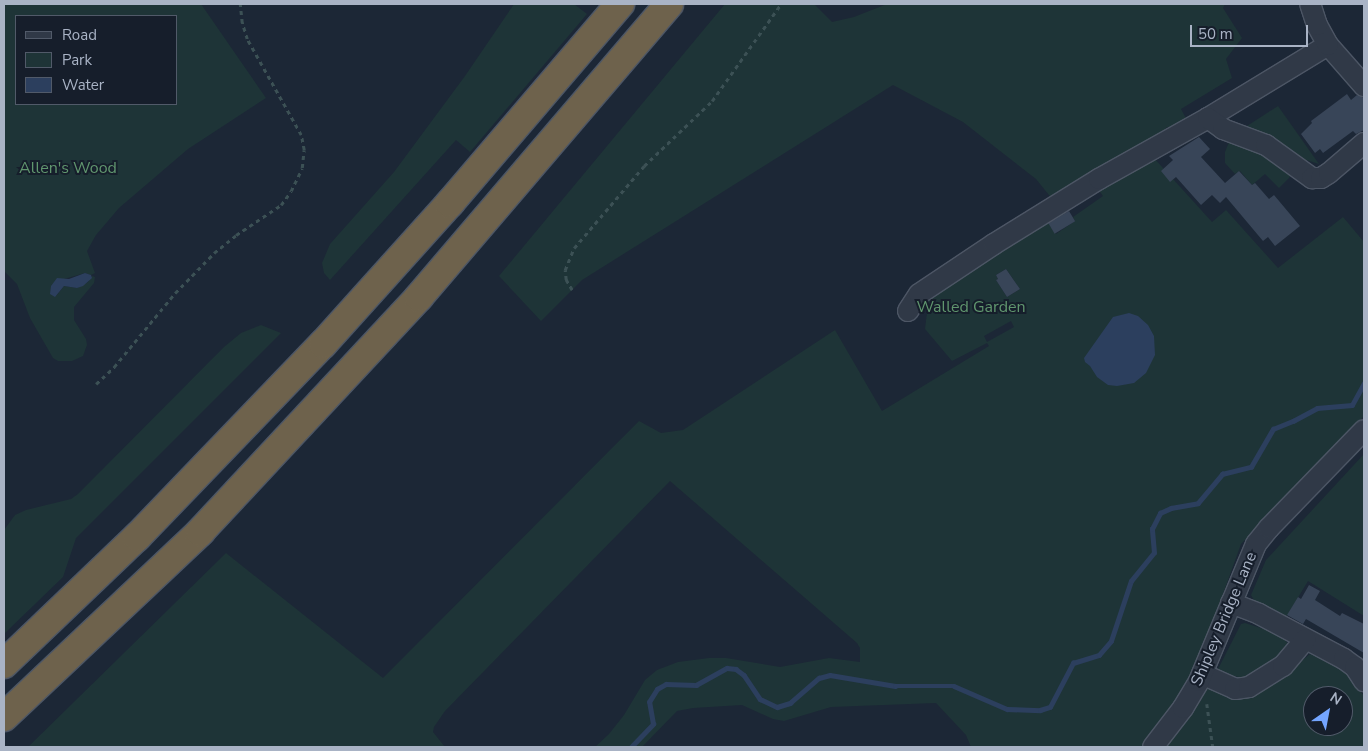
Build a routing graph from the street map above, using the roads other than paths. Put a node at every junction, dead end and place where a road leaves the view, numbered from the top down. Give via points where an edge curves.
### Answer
1 (620, 4) edge
2 (669, 4) edge
3 (1310, 4) edge
4 (1328, 45) junction
5 (1364, 86) edge
6 (1208, 118) junction
7 (1364, 143) edge
8 (908, 311) dead end
9 (1364, 430) edge
10 (1232, 604) junction
11 (1306, 639) junction
12 (4, 664) edge
13 (1200, 677) junction
14 (1364, 681) edge
15 (4, 717) edge
16 (1152, 747) edge

1 - 12 highway via 324,344 137,537
2 - 15 highway via 399,318 200,532
3 - 4 street
4 - 5 street
4 - 6 street
6 - 7 street via 1223,129 1266,145 1312,178 1325,176
6 - 8 street via 1099,178 994,244 919,294
9 - 10 street, Shipley Bridge Lane via 1262,537 1250,555
10 - 11 street
10 - 13 street, Shipley Bridge Lane
11 - 13 street via 1283,666 1249,687 1234,689
11 - 14 street via 1352,663
13 - 16 street, Shipley Bridge Lane via 1183,708

